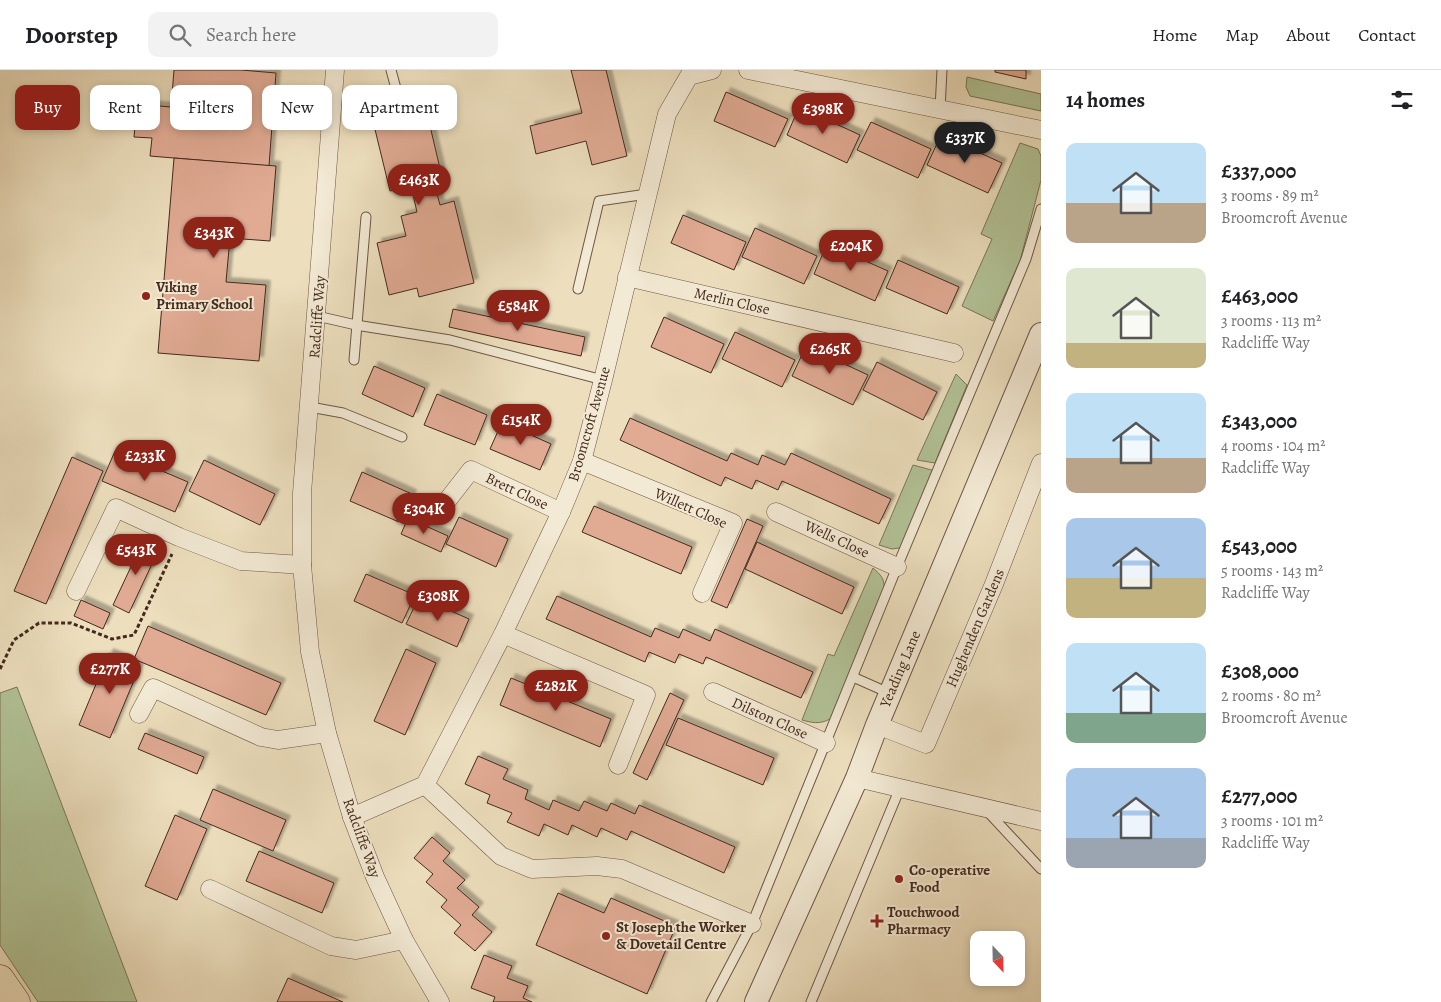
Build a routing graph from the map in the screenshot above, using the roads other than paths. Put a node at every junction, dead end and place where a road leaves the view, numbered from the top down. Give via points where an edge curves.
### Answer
1 (336, 70) edge
2 (391, 70) edge
3 (712, 70) edge
4 (748, 70) edge
5 (942, 70) edge
6 (780, 74) edge
7 (395, 85) edge
8 (940, 110) junction
9 (1041, 130) edge
10 (647, 194) junction
11 (1041, 209) edge
12 (366, 217) dead end
13 (628, 277) junction
14 (578, 289) dead end
15 (317, 316) junction
16 (356, 325) junction
17 (1041, 334) edge
18 (954, 353) dead end
19 (354, 360) dead end
20 (603, 380) junction
21 (310, 407) junction
22 (402, 437) dead end
23 (582, 461) junction
24 (1041, 463) edge
25 (561, 512) junction
26 (776, 512) dead end
27 (436, 515) dead end
28 (302, 565) junction
29 (897, 567) junction
30 (76, 591) dead end
31 (702, 593) dead end
32 (503, 634) junction
33 (853, 677) junction
34 (713, 692) dead end
35 (890, 694) junction
36 (139, 714) dead end
37 (877, 725) junction
38 (327, 733) junction
39 (826, 743) junction
40 (618, 765) dead end
41 (857, 778) junction
42 (425, 785) junction
43 (900, 788) junction
44 (984, 808) junction
45 (352, 818) junction
46 (1041, 821) edge
47 (1041, 869) edge
48 (210, 889) dead end
49 (752, 924) junction
50 (404, 940) junction
51 (0, 980) edge
52 (16, 1002) edge
53 (440, 1002) edge
54 (711, 1002) edge
55 (756, 1002) edge
56 (811, 1002) edge

1 - 15 street, Radcliffe Way
2 - 7 lane
3 - 10 street, Broomcroft Avenue via 689,76 667,114
4 - 6 street
5 - 8 lane
6 - 8 street
8 - 9 street
10 - 13 street, Broomcroft Avenue
10 - 14 lane via 599,201
11 - 29 lane via 1026,259
12 - 16 lane
13 - 18 street, Merlin Close
13 - 20 street, Broomcroft Avenue
15 - 16 lane
15 - 21 street, Radcliffe Way
16 - 19 lane
16 - 20 lane via 450,340
17 - 35 street, Yeading Lane
20 - 23 street, Broomcroft Avenue
21 - 22 lane via 343,413
21 - 28 street, Radcliffe Way via 302,493
23 - 25 street, Broomcroft Avenue
23 - 31 street, Willett Close via 733,523
24 - 37 street, Hughenden Gardens via 926,744
25 - 27 street, Brett Close via 471,470
25 - 32 street, Broomcroft Avenue
26 - 29 street, Wells Close
28 - 30 street via 241,561 179,538 116,508
28 - 38 street, Radcliffe Way via 310,652
29 - 33 lane
32 - 40 street via 646,695
32 - 42 street, Broomcroft Avenue
33 - 35 lane
33 - 39 lane
34 - 39 street, Dilston Close
35 - 37 street, Yeading Lane
36 - 38 street via 152,688 261,737 278,740
37 - 41 street, Yeading Lane
38 - 45 street, Radcliffe Way
39 - 49 lane
41 - 43 street
41 - 55 street, Yeading Lane
42 - 45 street
42 - 49 street via 501,856 532,869 596,866 622,869
43 - 44 street
43 - 56 lane
44 - 46 street
44 - 47 lane
45 - 50 street, Radcliffe Way
48 - 50 street via 331,946 356,950
49 - 54 lane
50 - 53 street, Radcliffe Way
51 - 52 highway

